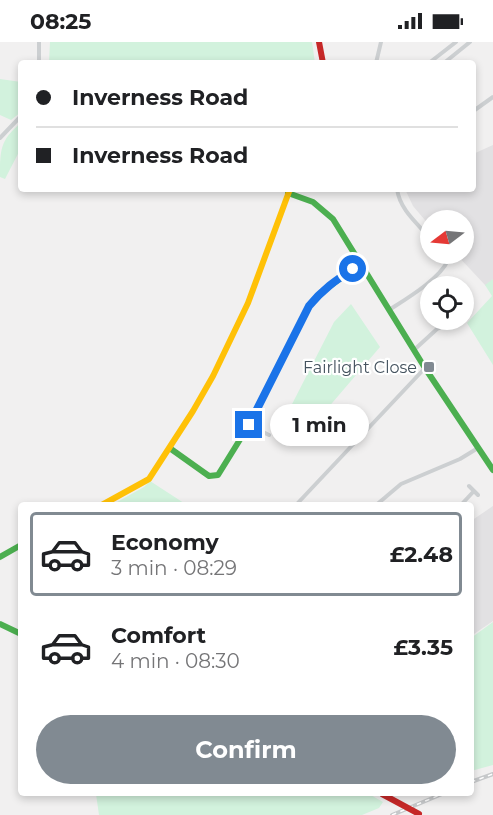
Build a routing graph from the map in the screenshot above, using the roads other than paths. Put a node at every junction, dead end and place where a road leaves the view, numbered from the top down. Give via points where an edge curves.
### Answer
1 (39, 42) edge
2 (320, 42) edge
3 (381, 42) edge
4 (456, 42) edge
5 (471, 42) edge
6 (39, 60) edge
7 (323, 60) edge
8 (377, 60) edge
9 (433, 60) edge
10 (448, 60) edge
11 (493, 97) edge
12 (476, 109) edge
13 (18, 120) edge
14 (0, 138) edge
15 (289, 192) edge
16 (291, 192) edge
17 (398, 192) edge
18 (420, 226) edge
19 (360, 264) junction
20 (446, 264) edge
21 (389, 310) junction
22 (437, 330) edge
23 (414, 350) junction
24 (425, 368) junction
25 (249, 425) junction
26 (269, 435) dead end
27 (478, 448) junction
28 (171, 449) junction
29 (493, 470) edge
30 (469, 486) dead end
31 (108, 502) edge
32 (300, 502) edge
33 (380, 502) edge
34 (465, 502) edge
35 (18, 547) edge
36 (0, 557) edge
37 (0, 624) edge
38 (18, 633) edge
39 (386, 796) edge
40 (420, 815) edge

1 - 6 street
2 - 7 street
3 - 8 street
4 - 9 street
5 - 10 street
11 - 12 street
13 - 14 street
15 - 28 street via 242,318
16 - 19 street via 324,209
17 - 18 street via 399,200
19 - 21 street
19 - 25 street via 331,283 309,306
20 - 21 street via 415,293
21 - 23 street
22 - 23 street
23 - 24 street
24 - 27 street
24 - 32 street
25 - 26 street
25 - 28 street via 214,477
27 - 29 street
27 - 33 street via 401,484
28 - 31 street via 143,484
30 - 34 street via 476,493
35 - 36 street
37 - 38 street
39 - 40 street, bridge

